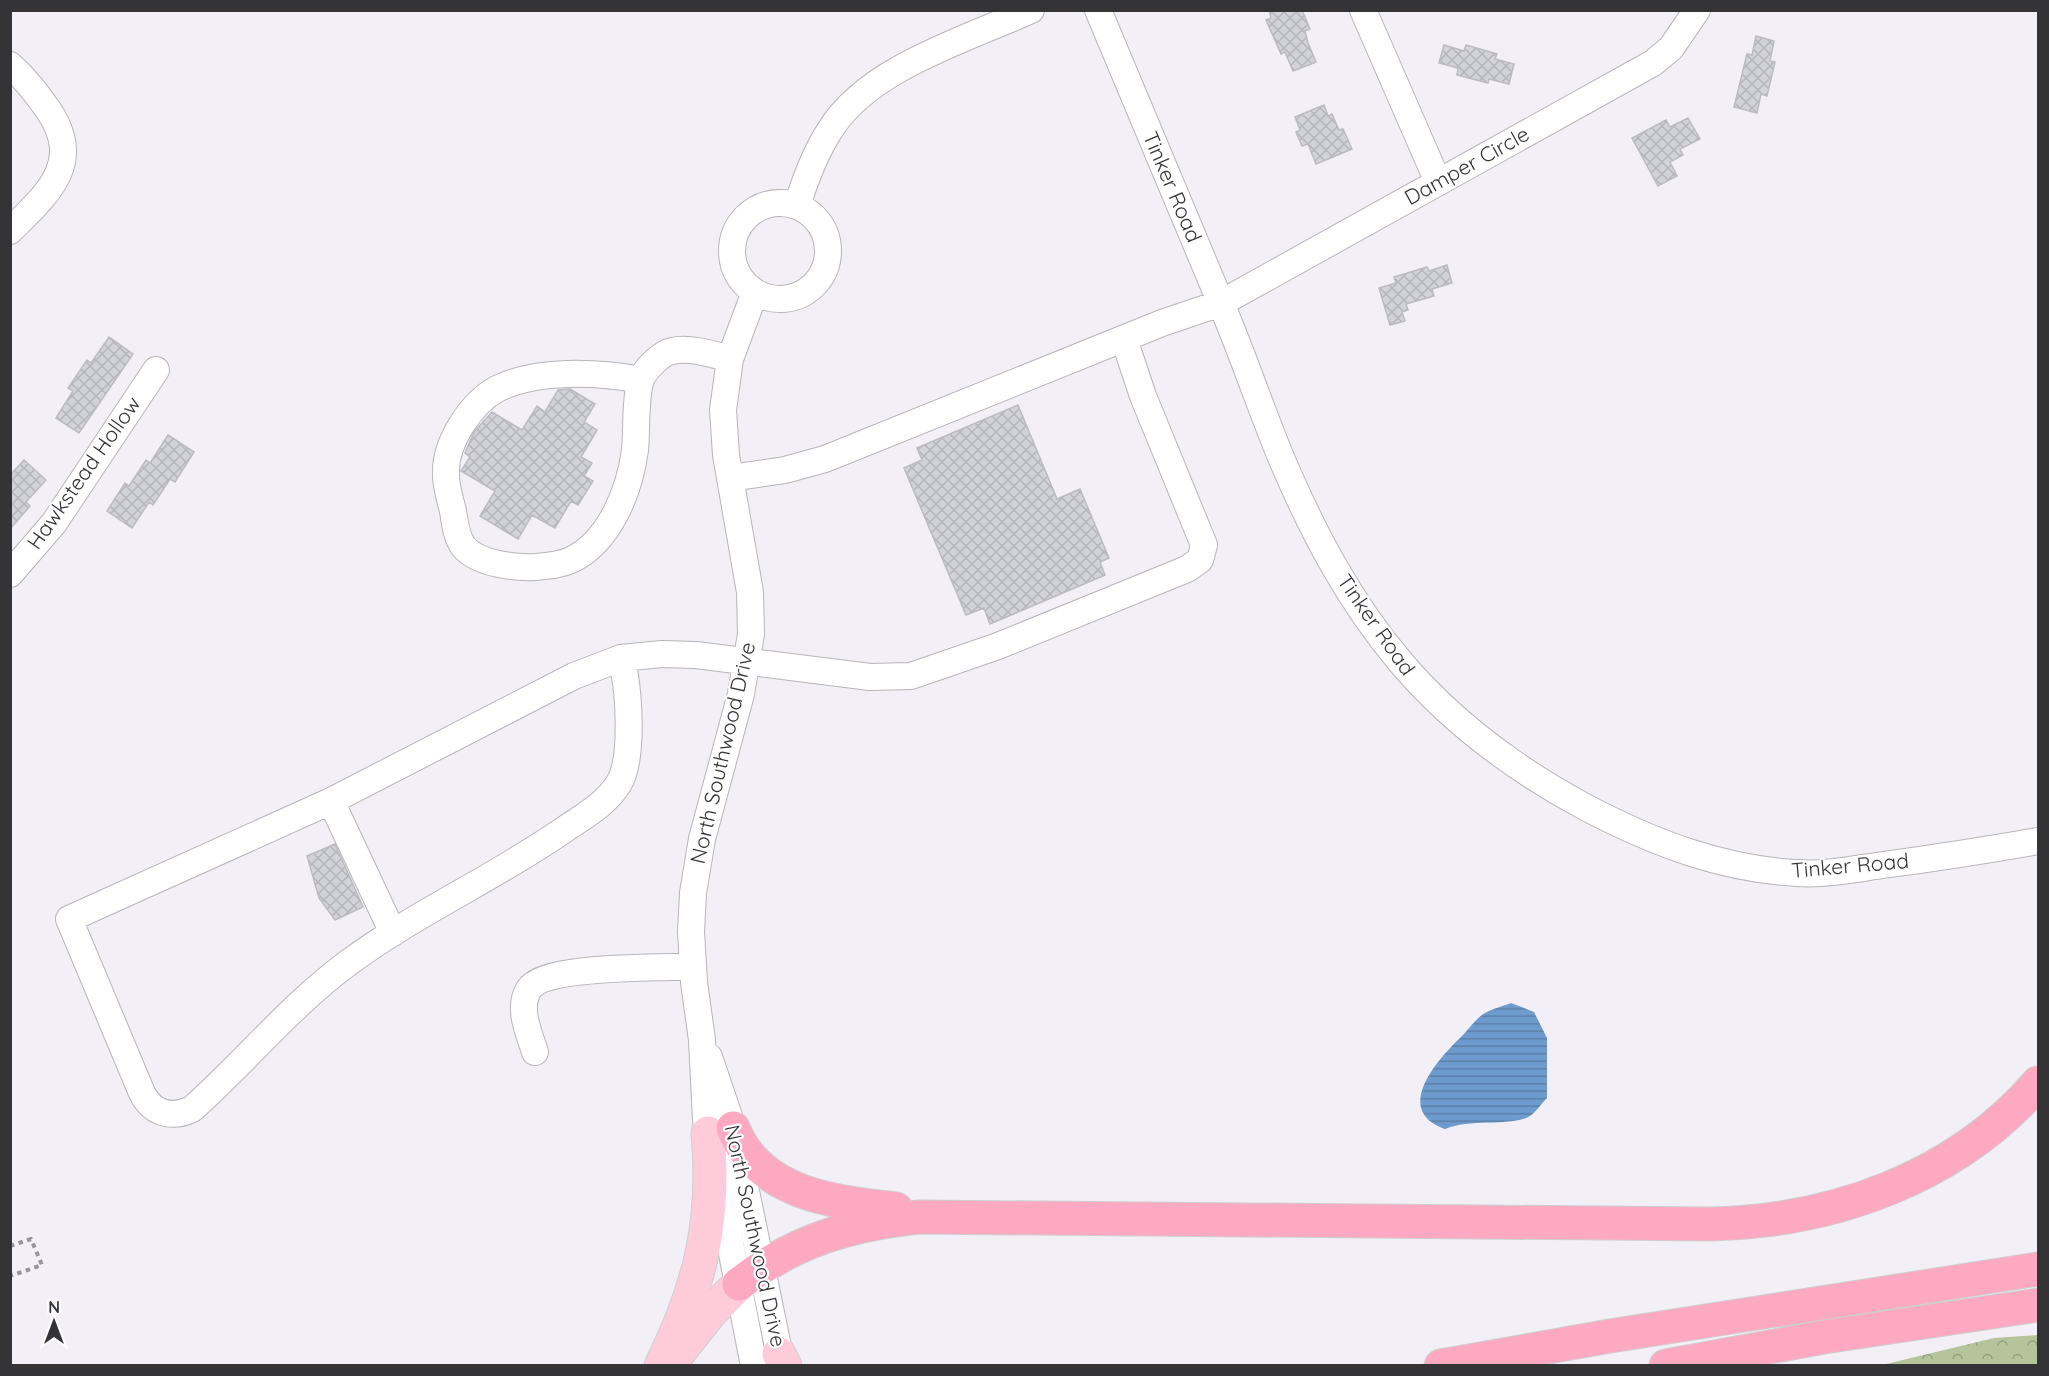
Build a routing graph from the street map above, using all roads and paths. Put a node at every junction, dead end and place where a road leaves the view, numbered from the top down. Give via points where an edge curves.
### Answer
1 (1031, 10) edge
2 (1098, 10) edge
3 (1363, 10) edge
4 (1697, 10) edge
5 (10, 66) edge
6 (1438, 182) junction
7 (797, 206) junction
8 (10, 231) edge
9 (755, 292) junction
10 (1221, 303) junction
11 (1124, 339) junction
12 (730, 359) junction
13 (156, 370) dead end
14 (640, 380) junction
15 (730, 478) junction
16 (10, 574) edge
17 (621, 658) junction
18 (747, 663) junction
19 (331, 801) junction
20 (2038, 841) edge
21 (393, 933) junction
22 (693, 966) junction
23 (535, 1052) dead end
24 (2038, 1083) edge
25 (721, 1130) junction
26 (991, 1216) junction
27 (10, 1246) edge
28 (2038, 1269) edge
29 (750, 1275) junction
30 (10, 1276) edge
31 (2038, 1305) edge
32 (775, 1363) edge
33 (661, 1365) edge
34 (668, 1365) edge
35 (1441, 1365) edge
36 (1666, 1365) edge

1 - 7 street via 907,65 863,94 830,129
2 - 10 street, Tinker Road
3 - 6 street
4 - 6 street, Damper Circle via 1671,48 1653,63
5 - 8 street via 34,89 59,127 65,149 60,172 48,192
6 - 10 street, Damper Circle
7 - 9 street via 777,203 758,208 737,230 733,260 740,278
7 - 9 street via 813,215 827,237 829,255 824,272 806,292 789,298 771,298
9 - 12 street, North Southwood Drive
10 - 11 street, Damper Circle
10 - 20 street, Tinker Road via 1292,481 1322,544 1383,644 1434,699 1533,777 1657,842 1716,861 1762,870 1837,872
11 - 15 street, Damper Circle via 825,459
11 - 18 street via 1204,545 1200,560 1177,573 923,673 898,678 870,677
12 - 14 street via 689,350 670,351 658,358
12 - 15 street, North Southwood Drive via 723,410
13 - 16 street, Hawkstead Hollow via 54,523
14 - 14 street via 635,451 624,495 614,516 583,552 555,565 514,567 474,555 464,547 457,533 445,474 452,444 483,400 495,390 528,379 579,375
15 - 18 street, North Southwood Drive via 750,592
17 - 18 street via 678,654
17 - 19 street via 574,676
17 - 21 street via 627,758 624,774 613,792 547,842
18 - 22 street, North Southwood Drive via 700,849 693,893
19 - 21 street
19 - 21 street via 69,919 150,1106 164,1113 192,1109 337,972
22 - 23 street via 580,971 540,980 529,989 524,1004
22 - 25 street, North Southwood Drive via 702,1040
24 - 26 highway via 2013,1110 1978,1138 1907,1181 1840,1206 1776,1220 1708,1224
25 - 26 highway via 758,1168 801,1191 894,1209
25 - 29 street, North Southwood Drive
25 - 33 main road via 706,1241 690,1297
26 - 29 highway via 919,1217 846,1228 797,1246
27 - 30 path via 31,1239 42,1265
28 - 35 highway
29 - 32 street, North Southwood Drive
29 - 34 main road via 706,1318
31 - 36 highway

